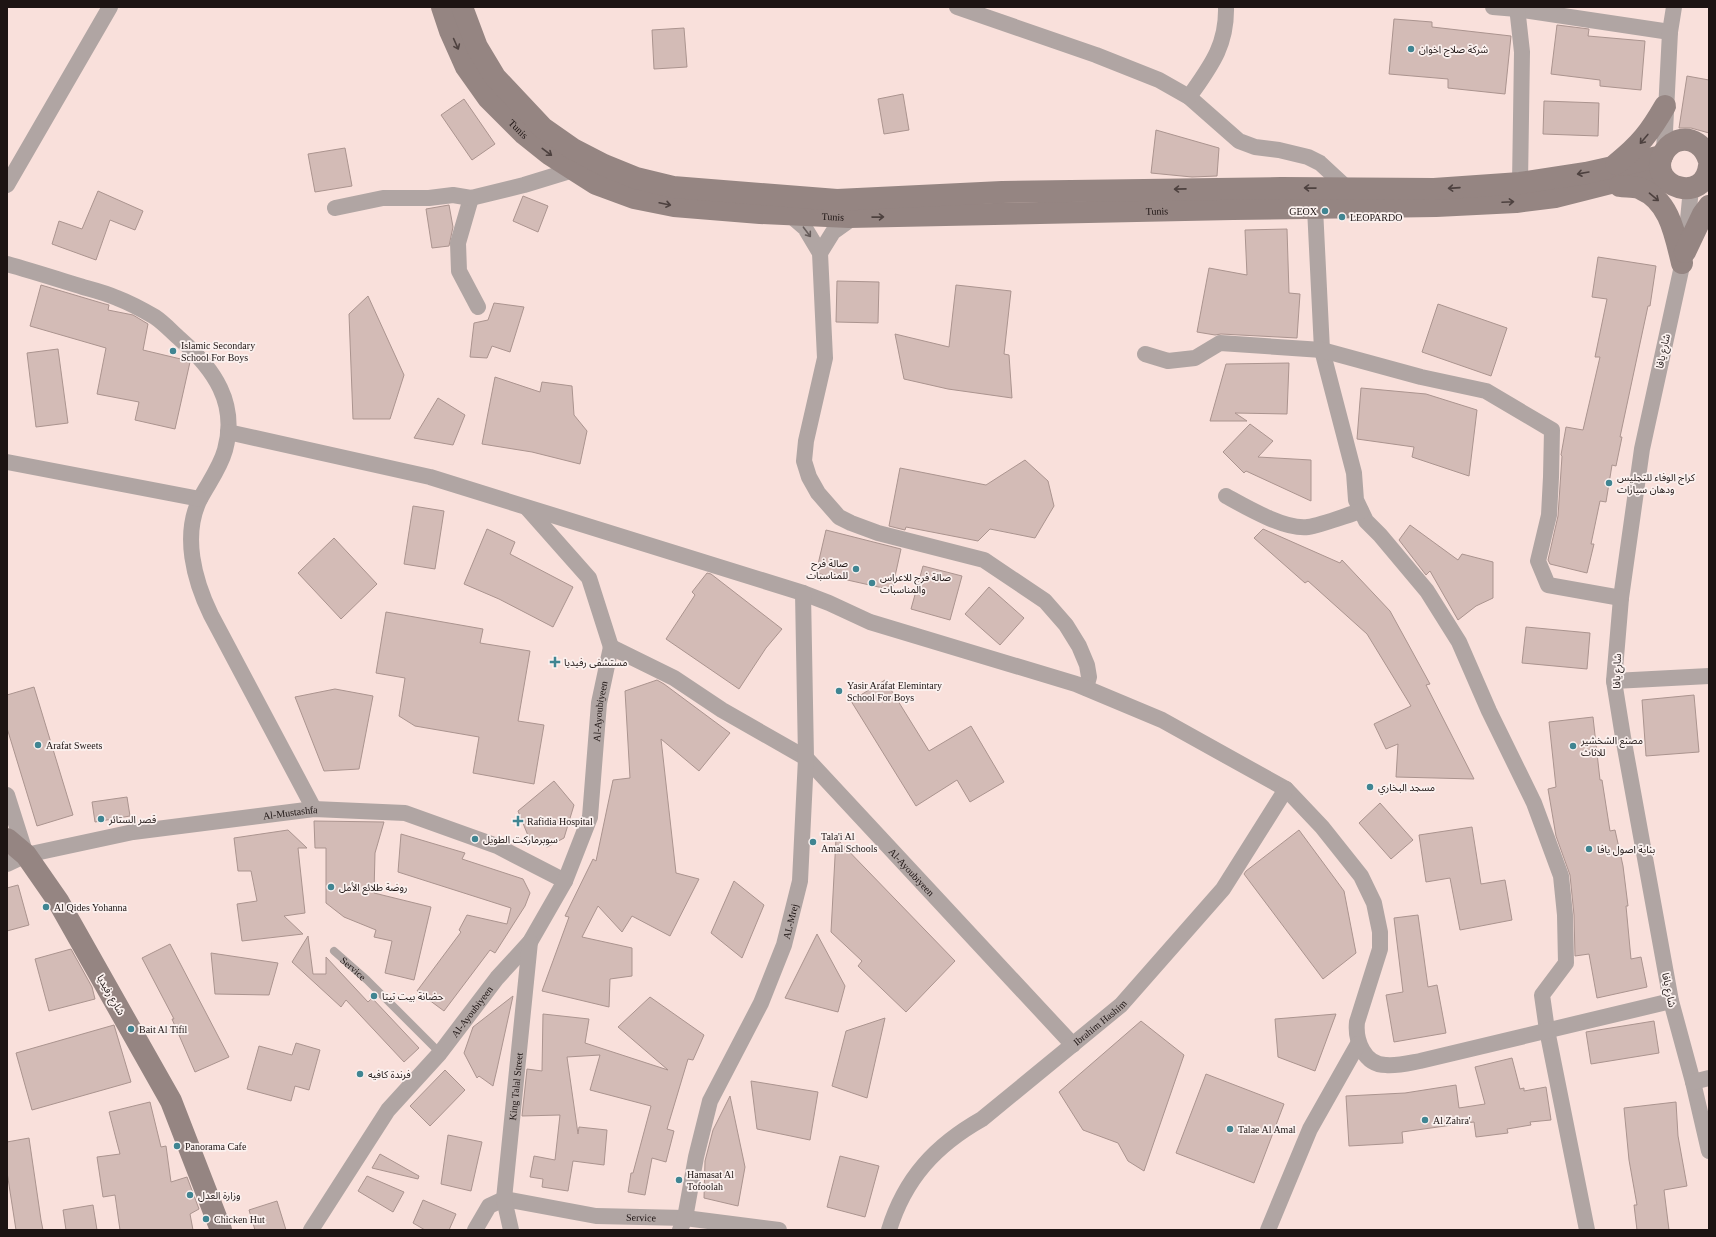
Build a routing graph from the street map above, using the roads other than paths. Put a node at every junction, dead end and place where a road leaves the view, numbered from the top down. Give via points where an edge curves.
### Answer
1 (110, 7) edge
2 (442, 7) edge
3 (462, 7) edge
4 (957, 7) edge
5 (1226, 7) edge
6 (1493, 7) edge
7 (1674, 7) edge
8 (1517, 8) edge
9 (1670, 32) junction
10 (1189, 97) junction
11 (1665, 106) junction
12 (1663, 154) junction
13 (1702, 163) edge
14 (573, 170) junction
15 (1608, 176) junction
16 (1667, 181) junction
17 (1520, 183) junction
18 (7, 185) edge
19 (1347, 188) junction
20 (471, 198) junction
21 (1709, 206) edge
22 (335, 208) dead end
23 (1315, 208) junction
24 (790, 215) junction
25 (854, 217) junction
26 (820, 253) junction
27 (1683, 257) junction
28 (7, 264) edge
29 (478, 307) dead end
30 (1322, 350) junction
31 (1145, 354) dead end
32 (228, 432) junction
33 (7, 462) edge
34 (1226, 496) dead end
35 (200, 499) junction
36 (527, 507) junction
37 (1361, 511) junction
38 (803, 593) junction
39 (1621, 598) junction
40 (611, 647) junction
41 (1709, 676) edge
42 (1614, 681) junction
43 (1086, 688) junction
44 (806, 758) junction
45 (1286, 789) junction
46 (7, 795) edge
47 (314, 809) junction
48 (7, 839) edge
49 (16, 860) edge
50 (564, 881) junction
51 (530, 942) junction
52 (334, 951) dead end
53 (1671, 1001) junction
54 (1547, 1030) junction
55 (1358, 1044) junction
56 (1073, 1045) junction
57 (440, 1053) junction
58 (1709, 1078) edge
59 (1693, 1082) junction
60 (1709, 1151) edge
61 (504, 1199) junction
62 (683, 1224) edge
63 (221, 1230) edge
64 (311, 1230) edge
65 (474, 1230) edge
66 (511, 1230) edge
67 (779, 1230) edge
68 (890, 1230) edge
69 (1268, 1230) edge
70 (1586, 1230) edge

1 - 18 street
2 -> 14 main road, Tunis via 466,67 488,98 524,134
19 -> 3 main road via 1002,192 837,200 673,187 636,178 604,165 573,149 542,128 495,77 477,47
4 - 10 street via 1096,55 1159,80
5 - 10 street via 1227,20 1222,44
6 - 8 street
7 - 9 street
8 - 9 street
8 - 17 street via 1522,52
9 - 11 street
10 - 19 street via 1239,141 1255,147 1308,157
11 - 12 street
11 - 13 street via 1672,122
11 -> 15 main road via 1651,131
12 - 13 main road via 1669,145 1676,141
12 - 15 main road
12 - 16 main road via 1662,174
13 - 16 main road via 1682,189
13 - 27 street, شارع يافا
14 - 20 street
14 -> 24 main road, Tunis via 596,184 634,198 674,206
15 - 16 main road via 1650,176
15 -> 17 main road via 1586,173
23 -> 15 main road, Tunis via 1516,202 1555,197
15 -> 27 main road via 1653,195 1664,207
17 -> 19 main road via 1434,189
20 - 22 street via 453,195 383,198
20 - 29 street via 458,243 459,271
21 - 27 main road
25 -> 23 main road, Tunis
23 - 30 street
24 - 25 main road, Tunis
24 -> 26 street via 805,228
25 - 26 street via 833,232
26 - 43 street via 824,358 804,461 818,493 839,517 851,523 878,533 984,560 1045,601 1066,625 1079,646 1087,665 1089,677
27 - 39 street, شارع يافا via 1642,449
28 - 32 street via 117,298 156,318 193,350 212,372 225,400
30 - 31 street via 1220,343 1195,358 1168,361
30 - 37 street via 1354,473 1356,500
30 - 39 street via 1421,377 1486,391 1552,430 1549,515 1538,561 1548,585
32 - 35 street via 220,464
32 - 36 street via 430,477
33 - 35 street
34 - 37 street via 1258,514 1291,525 1308,527
35 - 47 street via 193,516 192,551 204,602
36 - 38 street
36 - 40 street via 589,578
37 - 54 street via 1366,521 1427,591 1459,642 1534,803 1561,876 1566,963 1542,995
38 - 43 street via 870,622
38 - 44 street, AL-Mrej
39 - 42 street, شارع يافا
40 - 44 street, Al-Ayoubiyeen via 674,678 722,710
40 - 50 street, Al-Ayoubiyeen via 599,702 590,817
41 - 42 street
42 - 53 street, شارع يافا
43 - 45 street via 1162,720
44 - 56 street, Al-Ayoubiyeen
44 - 62 street, AL-Mrej via 800,881 784,945 761,1003 710,1101
45 - 55 street via 1322,827 1361,876 1374,903 1380,932 1380,949 1357,1022
45 - 56 street, Ibrahim Hashim via 1223,889 1121,1005
46 - 49 street
47 - 49 street, Al-Mustashfa via 133,832
47 - 50 street, Al-Mustashfa via 405,812 497,846
48 - 49 main road, شارع رفيديا
49 - 63 main road, شارع رفيديا via 58,901 171,1101
50 - 51 street, Al-Ayoubiyeen
51 - 57 street, Al-Ayoubiyeen via 497,978
51 - 61 street, King Talal Street
52 - 57 lane, Service
53 - 54 street
53 - 59 street, شارع يافا
54 - 55 street via 1420,1062 1385,1066 1364,1054
54 - 70 street
55 - 69 street via 1310,1129
56 - 68 street, Ibrahim Hashim via 982,1119 965,1128 936,1151 913,1179
57 - 64 street, Al-Ayoubiyeen via 388,1110
58 - 59 street
59 - 60 street, شارع يافا
61 - 62 street, Service via 596,1216
61 - 65 street via 489,1206
61 - 66 street, King Talal Street
62 - 67 street, Service

